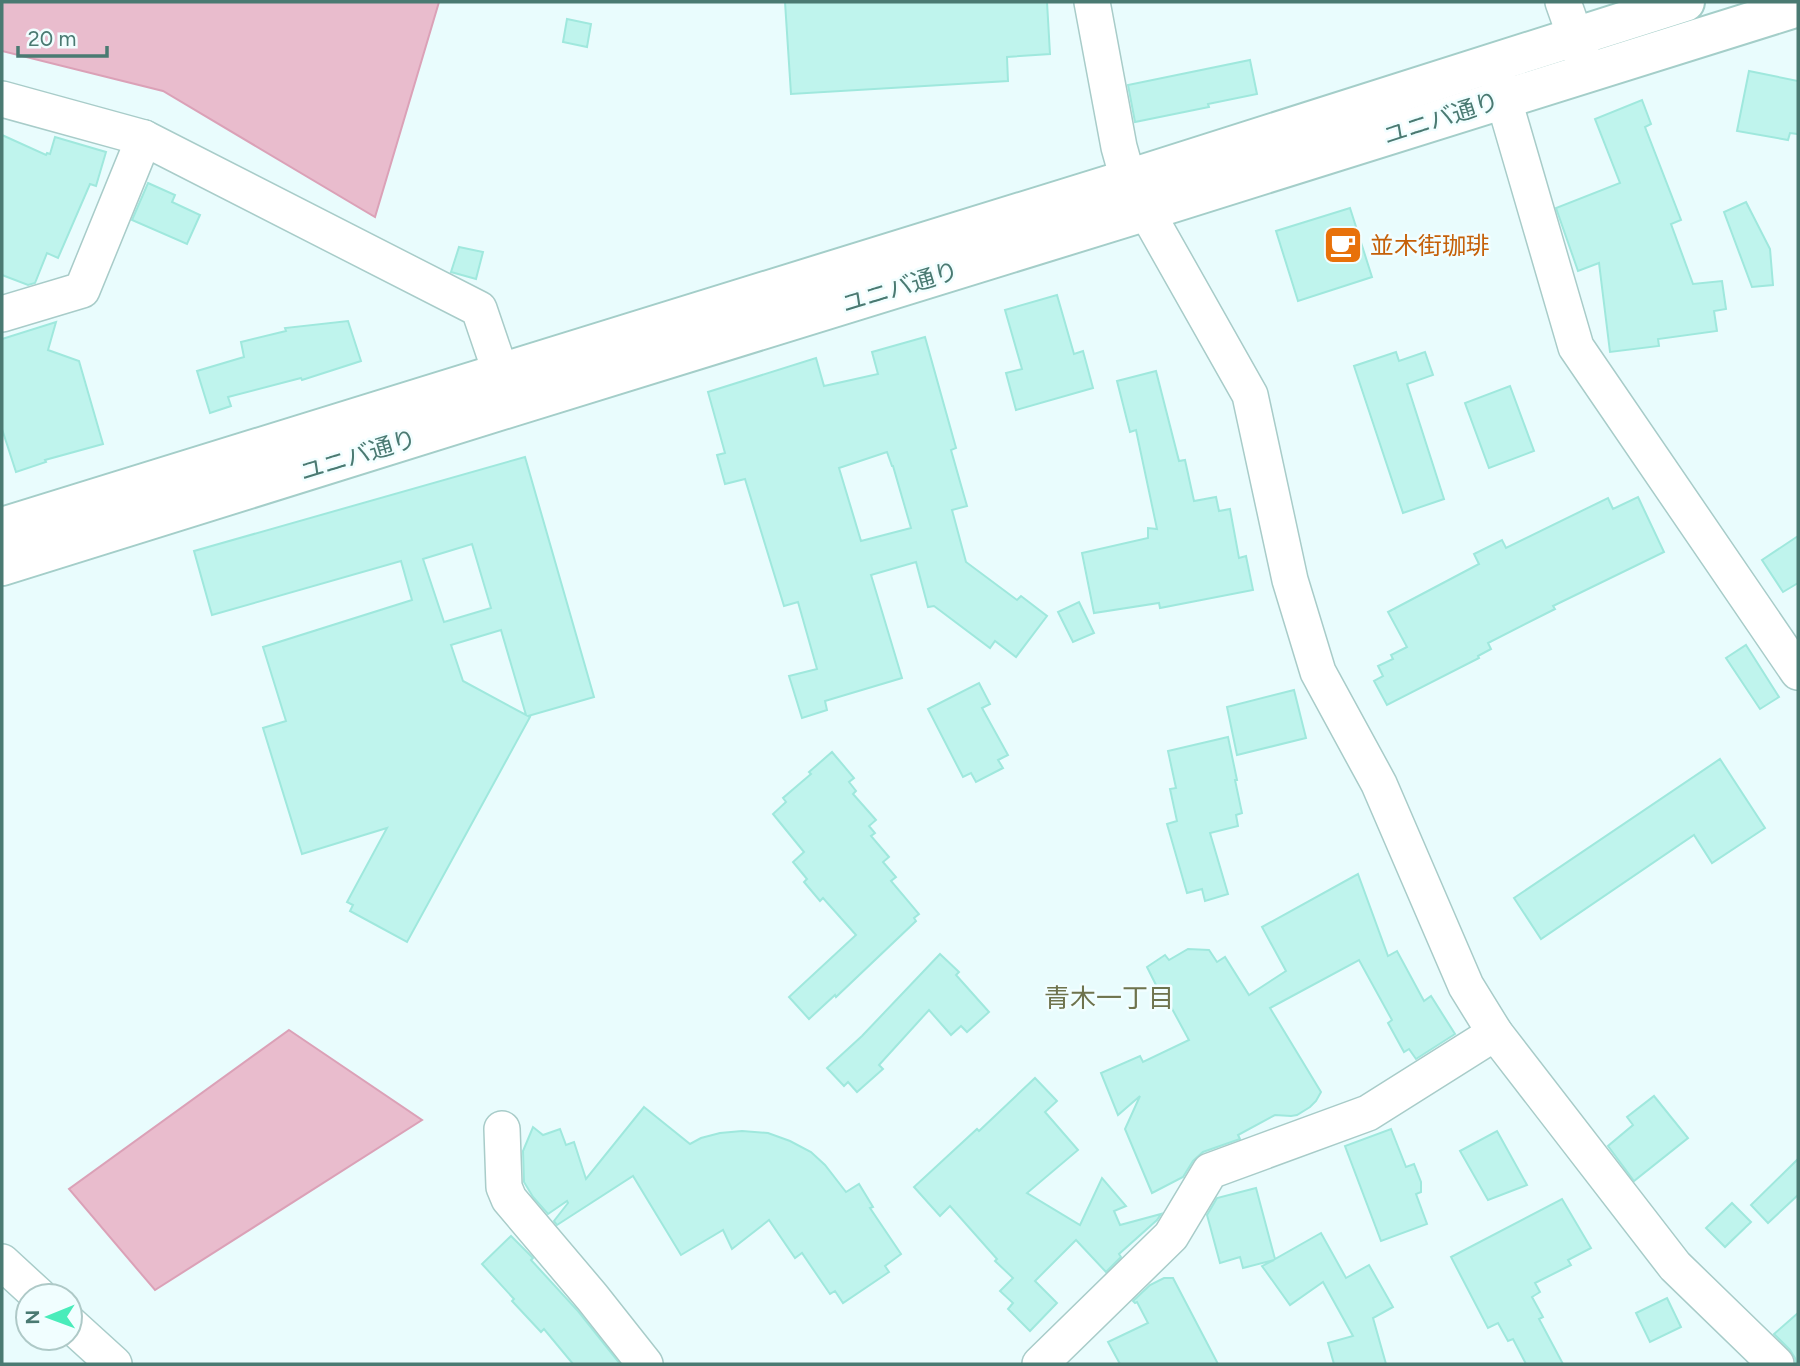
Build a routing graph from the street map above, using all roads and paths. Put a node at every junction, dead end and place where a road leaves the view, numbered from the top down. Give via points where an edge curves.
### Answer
1 (1092, 2) edge
2 (1685, 2) edge
3 (1798, 7) edge
4 (1569, 19) edge
5 (1588, 72) junction
6 (1499, 80) junction
7 (2, 99) edge
8 (144, 138) junction
9 (1128, 179) junction
10 (1147, 211) junction
11 (2, 314) edge
12 (507, 389) junction
13 (2, 527) edge
14 (2, 566) edge
15 (1798, 672) edge
16 (1495, 1033) junction
17 (502, 1129) dead end
18 (2, 1262) edge
19 (24, 1282) edge
20 (84, 1338) edge
21 (110, 1363) edge
22 (645, 1364) edge
23 (1040, 1364) edge
24 (1776, 1364) edge

1 - 9 street
2 - 4 street, ユニバ通り
3 - 5 street, ユニバ通り
4 - 5 street
4 - 6 street, ユニバ通り
5 - 6 street, ユニバ通り
6 - 9 street, ユニバ通り
6 - 10 street, ユニバ通り
6 - 15 street via 1576,347
7 - 8 street
8 - 11 street via 82,290
8 - 12 street via 479,309
9 - 10 street
9 - 12 street, ユニバ通り
10 - 12 street, ユニバ通り
10 - 16 street via 1250,395 1290,580 1318,673 1379,784 1466,986
12 - 13 street, ユニバ通り
12 - 14 street, ユニバ通り
16 - 23 street via 1368,1113 1210,1171 1171,1236
16 - 24 street via 1675,1266
17 - 22 street via 504,1188 509,1199
18 - 19 street
20 - 21 street

